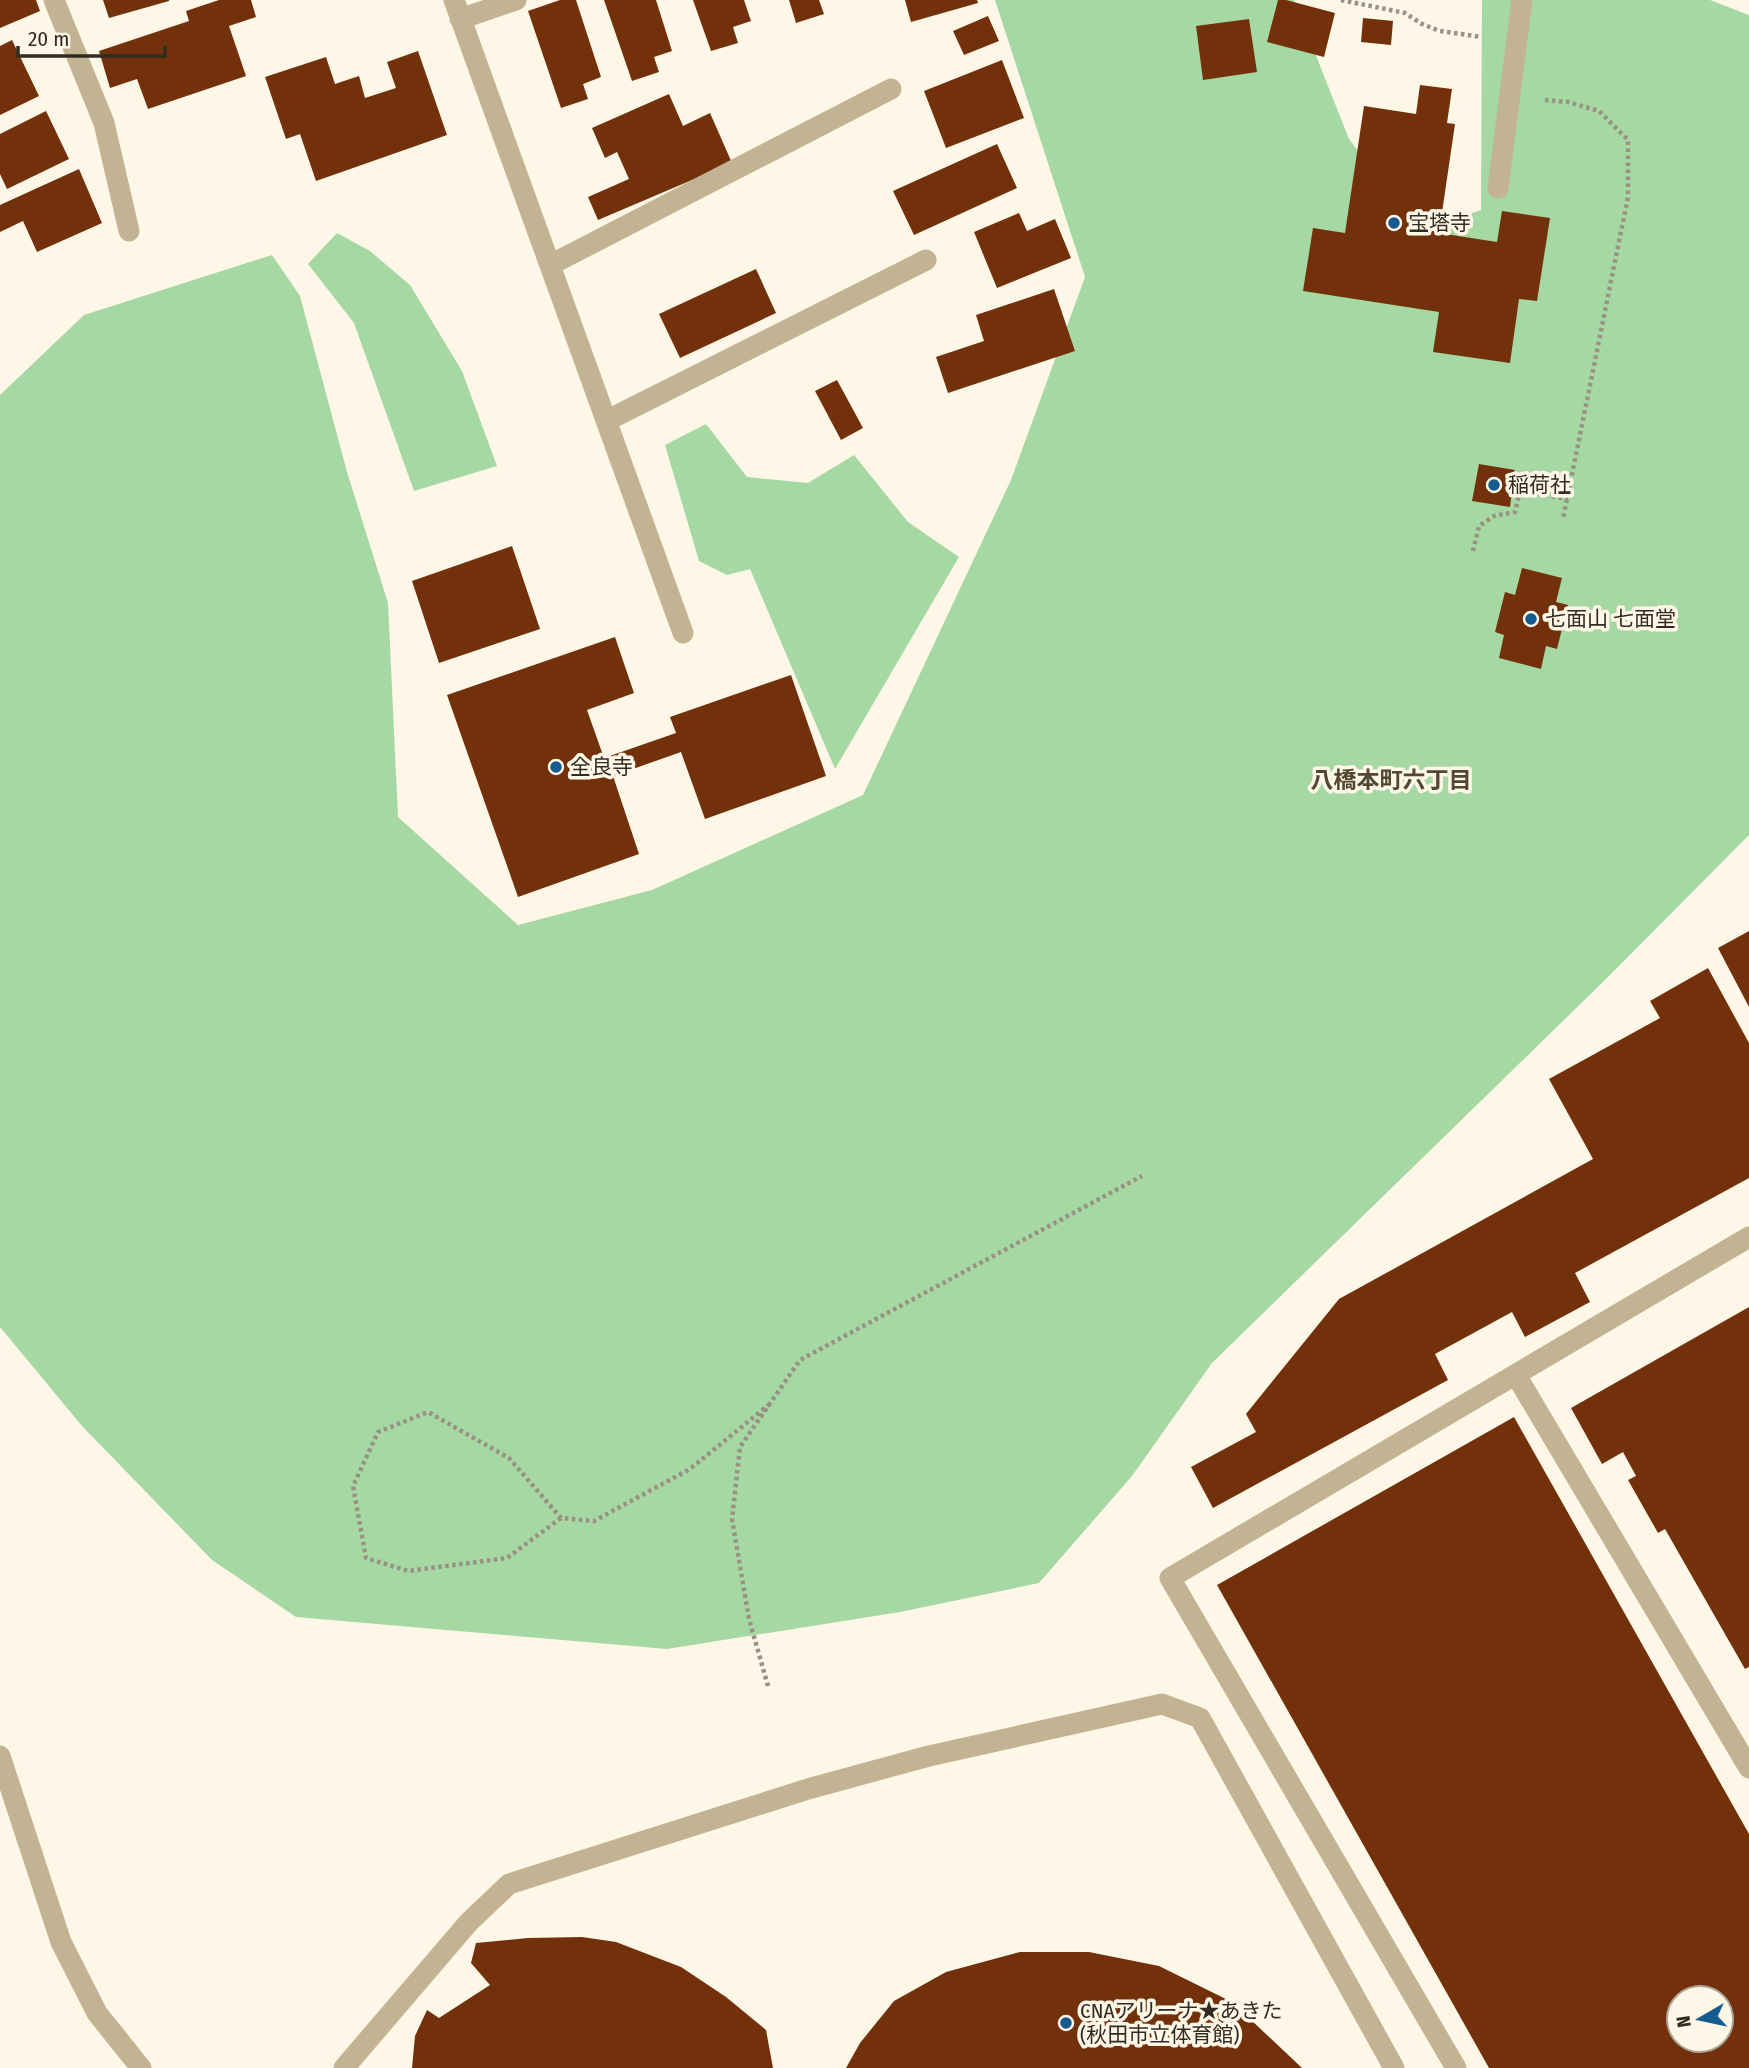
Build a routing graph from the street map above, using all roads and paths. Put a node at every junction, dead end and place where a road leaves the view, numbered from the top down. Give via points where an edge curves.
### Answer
1 (54, 0) edge
2 (516, 0) edge
3 (1341, 0) edge
4 (1522, 0) edge
5 (457, 9) edge
6 (1517, 42) junction
7 (891, 89) dead end
8 (1509, 98) junction
9 (1498, 188) dead end
10 (129, 230) dead end
11 (926, 260) dead end
12 (550, 265) junction
13 (606, 421) junction
14 (1568, 499) junction
15 (1563, 519) dead end
16 (1474, 551) dead end
17 (684, 633) dead end
18 (1142, 1176) dead end
19 (1749, 1237) edge
20 (1516, 1375) junction
21 (771, 1403) junction
22 (561, 1518) junction
23 (768, 1686) dead end
24 (0, 1756) edge
25 (1749, 1768) edge
26 (141, 2068) edge
27 (344, 2068) edge
28 (1394, 2068) edge
29 (1456, 2068) edge

1 - 10 street via 104,123
2 - 5 street
3 - 6 path via 1405,13 1440,31
4 - 6 street
5 - 12 street
6 - 8 street
7 - 12 street
8 - 9 street
8 - 14 path via 1568,102 1599,111 1629,140 1628,197
11 - 13 street
12 - 13 street
13 - 17 street
14 - 15 path
14 - 16 path via 1520,491 1515,512 1494,516 1479,526
18 - 21 path via 800,1360
19 - 20 street
20 - 25 street
20 - 29 street via 1170,1578
21 - 22 path via 690,1469 594,1521
21 - 23 path via 740,1447 732,1519 749,1619
22 - 22 path via 509,1458 428,1412 378,1432 353,1486 366,1558 408,1572 507,1558
24 - 26 street via 61,1942 97,2013
27 - 28 street via 469,1922 509,1884 808,1789 929,1756 1162,1704 1200,1718

